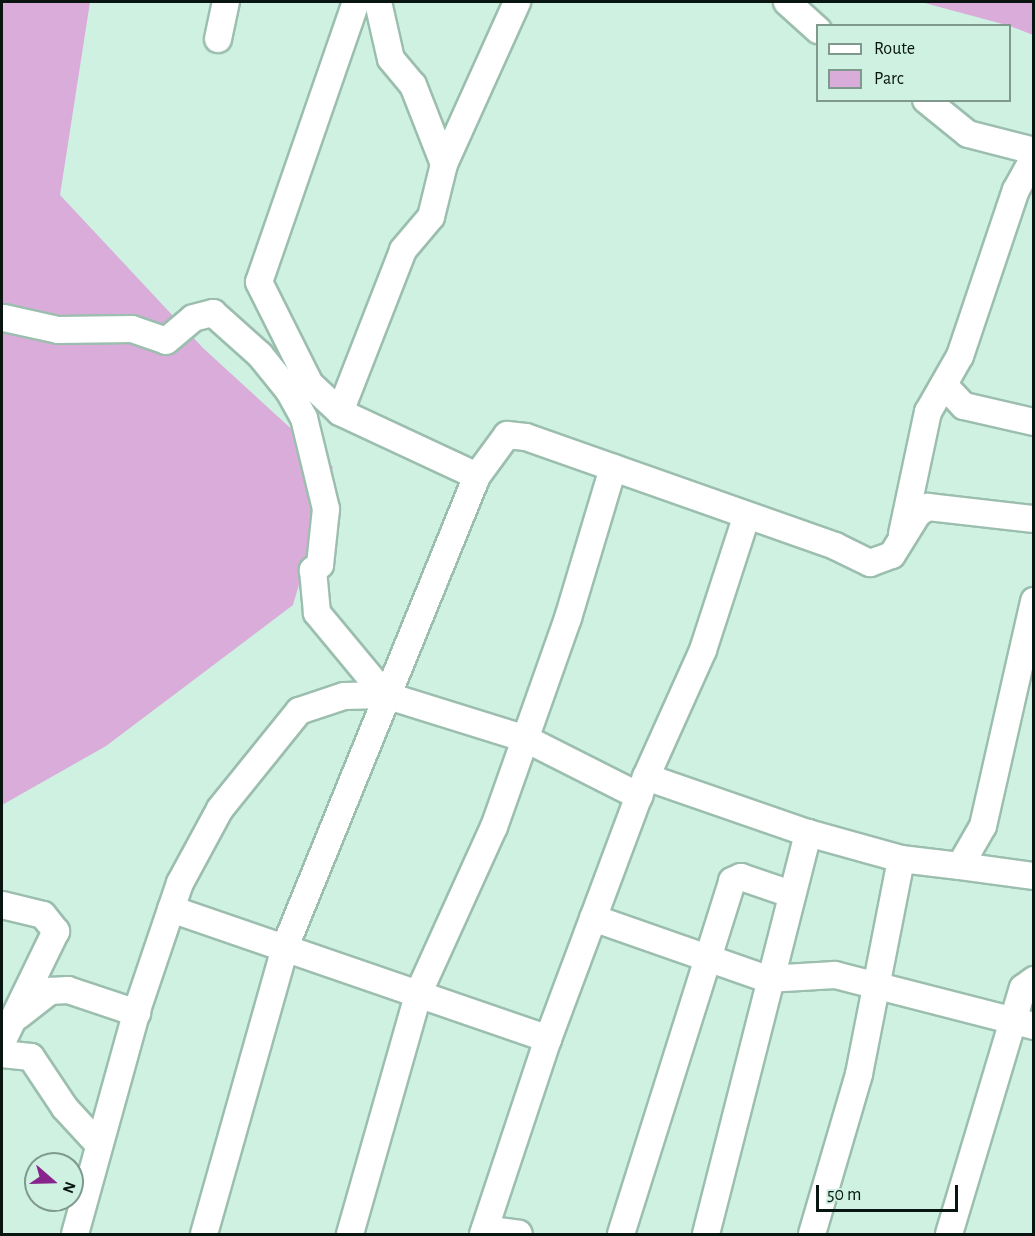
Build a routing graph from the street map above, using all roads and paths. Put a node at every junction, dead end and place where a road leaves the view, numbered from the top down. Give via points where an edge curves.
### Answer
1 (226, 2) edge
2 (356, 2) edge
3 (378, 2) edge
4 (517, 2) edge
5 (787, 2) edge
6 (816, 28) edge
7 (218, 39) dead end
8 (928, 102) edge
9 (1034, 151) edge
10 (1034, 158) edge
11 (444, 164) junction
12 (4, 318) dead end
13 (298, 385) junction
14 (946, 387) junction
15 (340, 412) junction
16 (1034, 422) edge
17 (613, 468) junction
18 (477, 476) junction
19 (747, 518) junction
20 (1034, 519) edge
21 (901, 538) junction
22 (1034, 601) edge
23 (385, 695) junction
24 (526, 739) junction
25 (642, 786) junction
26 (808, 833) junction
27 (901, 859) junction
28 (960, 866) junction
29 (1034, 876) edge
30 (791, 894) junction
31 (2, 905) edge
32 (171, 909) junction
33 (593, 918) junction
34 (285, 947) junction
35 (704, 960) junction
36 (767, 979) junction
37 (1034, 981) edge
38 (876, 984) junction
39 (419, 992) junction
40 (137, 1013) junction
41 (18, 1016) junction
42 (1023, 1025) edge
43 (548, 1039) junction
44 (2, 1042) edge
45 (2, 1054) edge
46 (99, 1145) junction
47 (484, 1232) edge
48 (75, 1234) edge
49 (204, 1234) edge
50 (350, 1234) edge
51 (519, 1234) edge
52 (621, 1234) edge
53 (706, 1234) edge
54 (812, 1234) edge
55 (949, 1234) edge

1 - 7 street
2 - 13 street via 259,282
3 - 11 street via 385,15 391,59 417,93
4 - 11 street
5 - 6 street
8 - 9 street via 968,134
10 - 14 street via 1016,190
11 - 15 street via 430,217 403,250
12 - 13 street via 58,330 132,329 166,341 193,318 213,314
13 - 15 street
13 - 23 street via 326,509 320,565 313,570 317,613
14 - 16 street via 964,406
14 - 21 street via 928,412 908,483
15 - 18 street
17 - 18 street via 507,435
17 - 19 street
17 - 24 street
18 - 23 street
19 - 21 street via 835,546 870,563 892,555
19 - 25 street via 703,650
20 - 21 street via 928,507
22 - 28 street via 983,826
23 - 24 street
23 - 32 street via 344,696 299,711 220,809
23 - 34 street
24 - 25 street
24 - 39 street via 494,827
25 - 26 street
25 - 33 street
26 - 27 street
26 - 30 street
27 - 28 street
27 - 38 street
28 - 29 street
30 - 35 street via 735,876
30 - 36 street
31 - 41 street via 43,915 56,931
32 - 34 street
32 - 40 street
33 - 35 street
33 - 43 street
34 - 39 street
34 - 49 street
35 - 36 street
35 - 52 street
36 - 38 street via 814,974
36 - 53 street
37 - 42 street via 1023,988
38 - 42 street
38 - 54 street via 859,1074
39 - 43 street
39 - 50 street
40 - 41 street via 68,990 50,991
40 - 46 street
41 - 44 street
42 - 55 street
43 - 47 street
45 - 46 street via 31,1057 65,1108
46 - 48 street
47 - 51 street

